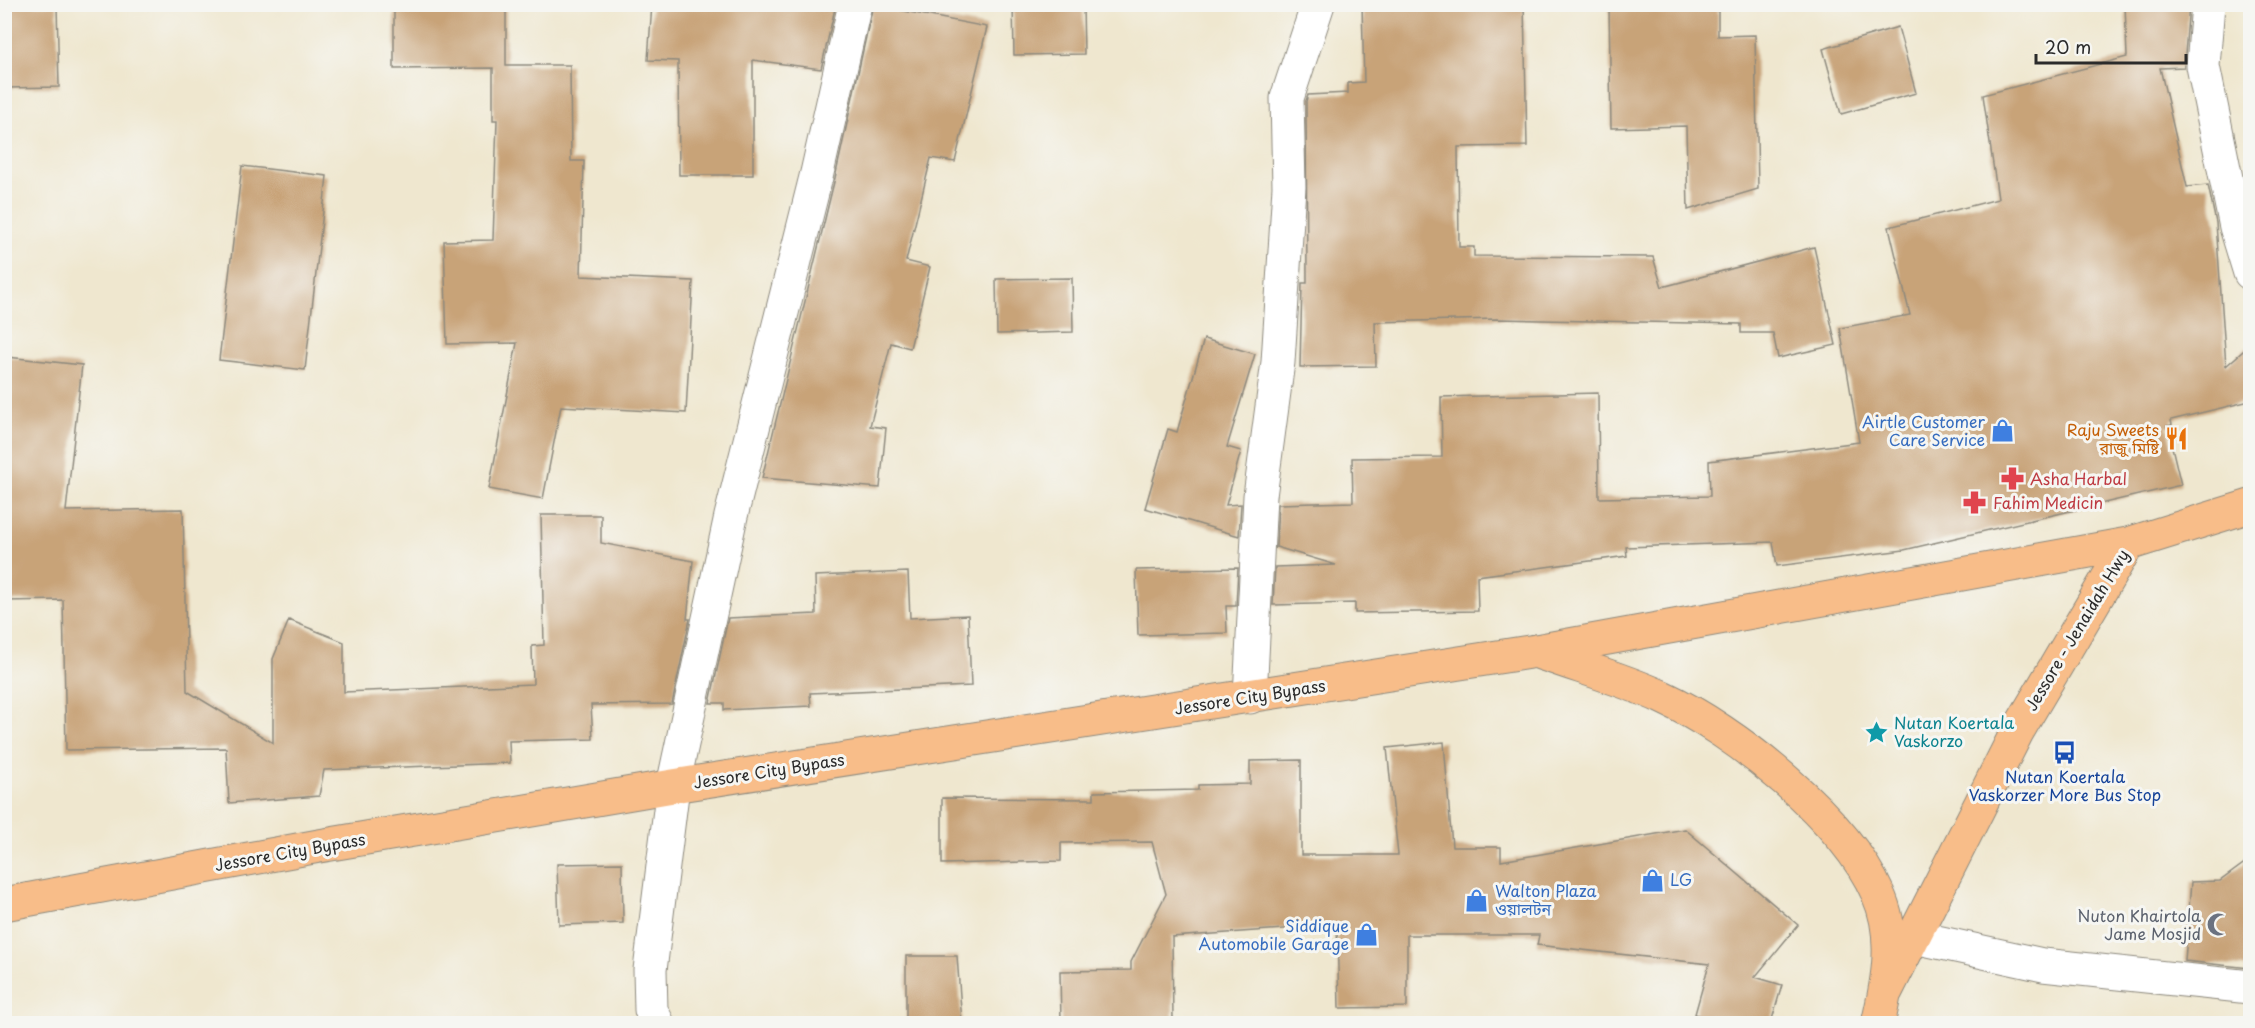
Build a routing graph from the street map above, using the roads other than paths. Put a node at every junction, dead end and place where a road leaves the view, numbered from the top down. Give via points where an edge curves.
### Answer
1 (855, 4) edge
2 (1318, 4) edge
3 (2208, 4) edge
4 (2250, 273) edge
5 (2250, 506) edge
6 (2128, 544) junction
7 (1536, 651) junction
8 (1250, 697) junction
9 (673, 786) junction
10 (4, 904) edge
11 (1914, 937) junction
12 (2250, 987) edge
13 (1886, 991) junction
14 (658, 1023) edge
15 (1878, 1023) edge

1 - 9 street via 731,516
2 - 8 street via 1287,98 1289,187 1278,362 1260,496
3 - 4 street via 2203,66 2236,227
5 - 6 highway, Jessore - Jenaidah Hwy
6 - 7 highway, Jessore City Bypass
6 - 11 highway, Jessore - Jenaidah Hwy via 2017,732
7 - 8 highway, Jessore City Bypass
7 - 13 highway via 1662,697 1697,716 1771,769 1815,809 1846,840 1879,895 1887,924 1890,962
8 - 9 highway, Jessore City Bypass
9 - 10 highway, Jessore City Bypass
9 - 14 street via 650,970 651,1010
11 - 12 street via 2043,965
11 - 13 highway, Jessore - Jenaidah Hwy
13 - 15 highway

